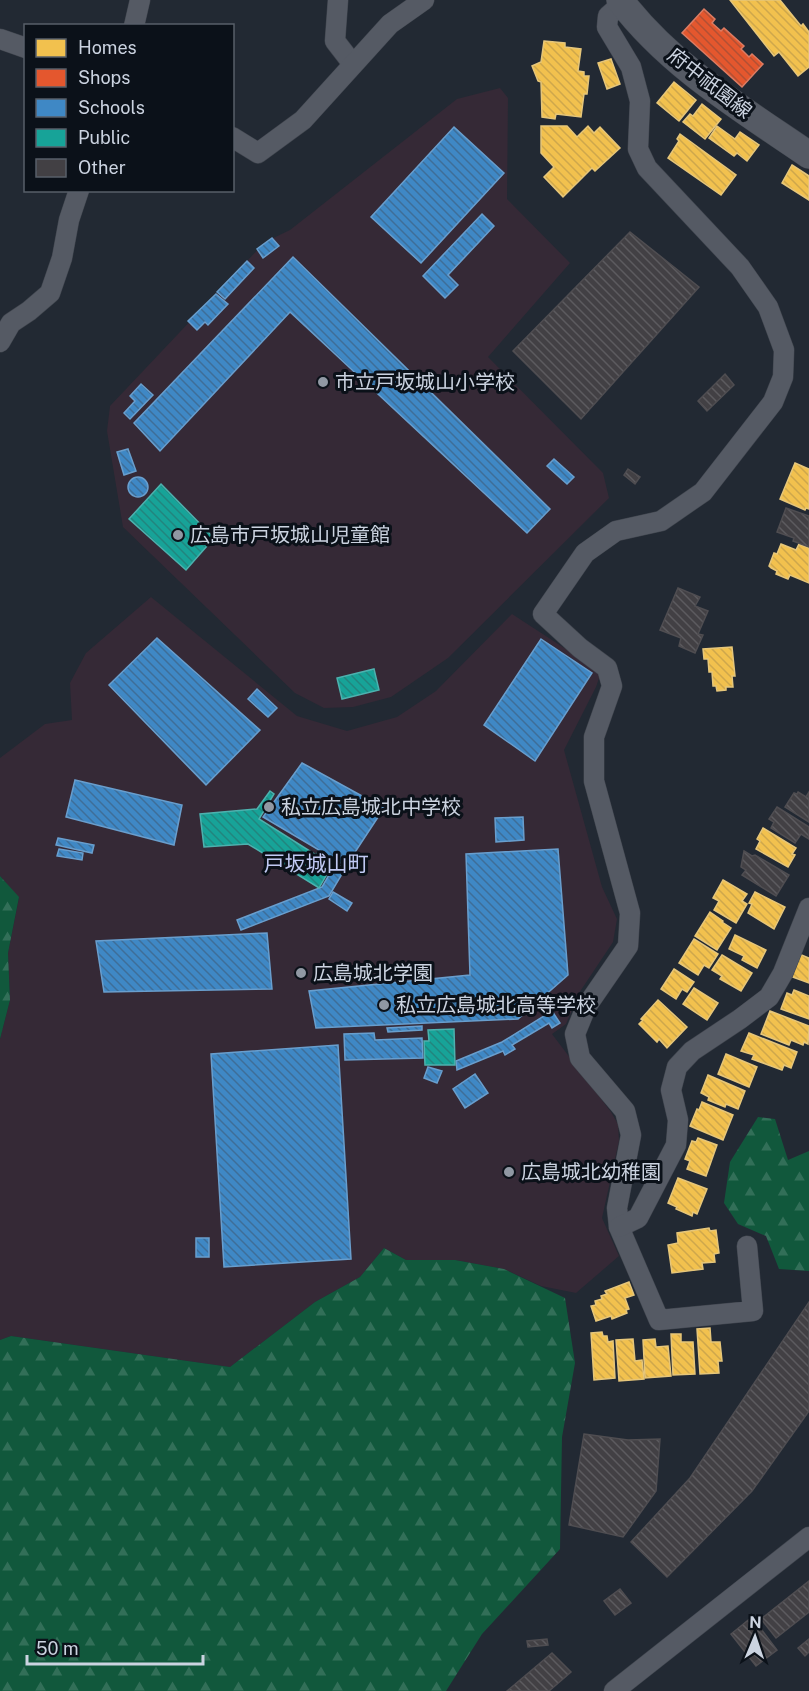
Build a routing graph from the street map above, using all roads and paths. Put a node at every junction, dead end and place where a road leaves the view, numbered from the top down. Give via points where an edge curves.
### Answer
1 (140, 0) edge
2 (338, 0) edge
3 (424, 0) edge
4 (622, 2) edge
5 (134, 24) edge
6 (0, 39) edge
7 (24, 47) edge
8 (352, 63) junction
9 (234, 138) edge
10 (809, 155) edge
11 (78, 192) edge
12 (0, 342) edge
13 (809, 908) edge
14 (619, 1227) junction
15 (747, 1246) dead end
16 (809, 1537) edge
17 (615, 1691) edge

1 - 5 street
2 - 8 street via 335,41
3 - 8 street via 390,24
4 - 10 main road, 府中祇園線 via 684,67
4 - 14 street via 608,16 607,27 631,67 640,101 638,149 647,168 740,267 768,307 784,350 783,377 773,402 703,492 661,521 616,531 585,553 543,614 607,668 612,686 594,737 594,781 630,913 628,946 586,1007 575,1034 580,1058 625,1111 631,1134 617,1208
6 - 7 street
8 - 9 street via 303,120 258,153
11 - 12 street via 50,293 11,323
13 - 14 street via 769,997 692,1051 677,1067 672,1090 678,1120 676,1145 638,1218
14 - 15 street via 659,1320 753,1311
16 - 17 street

